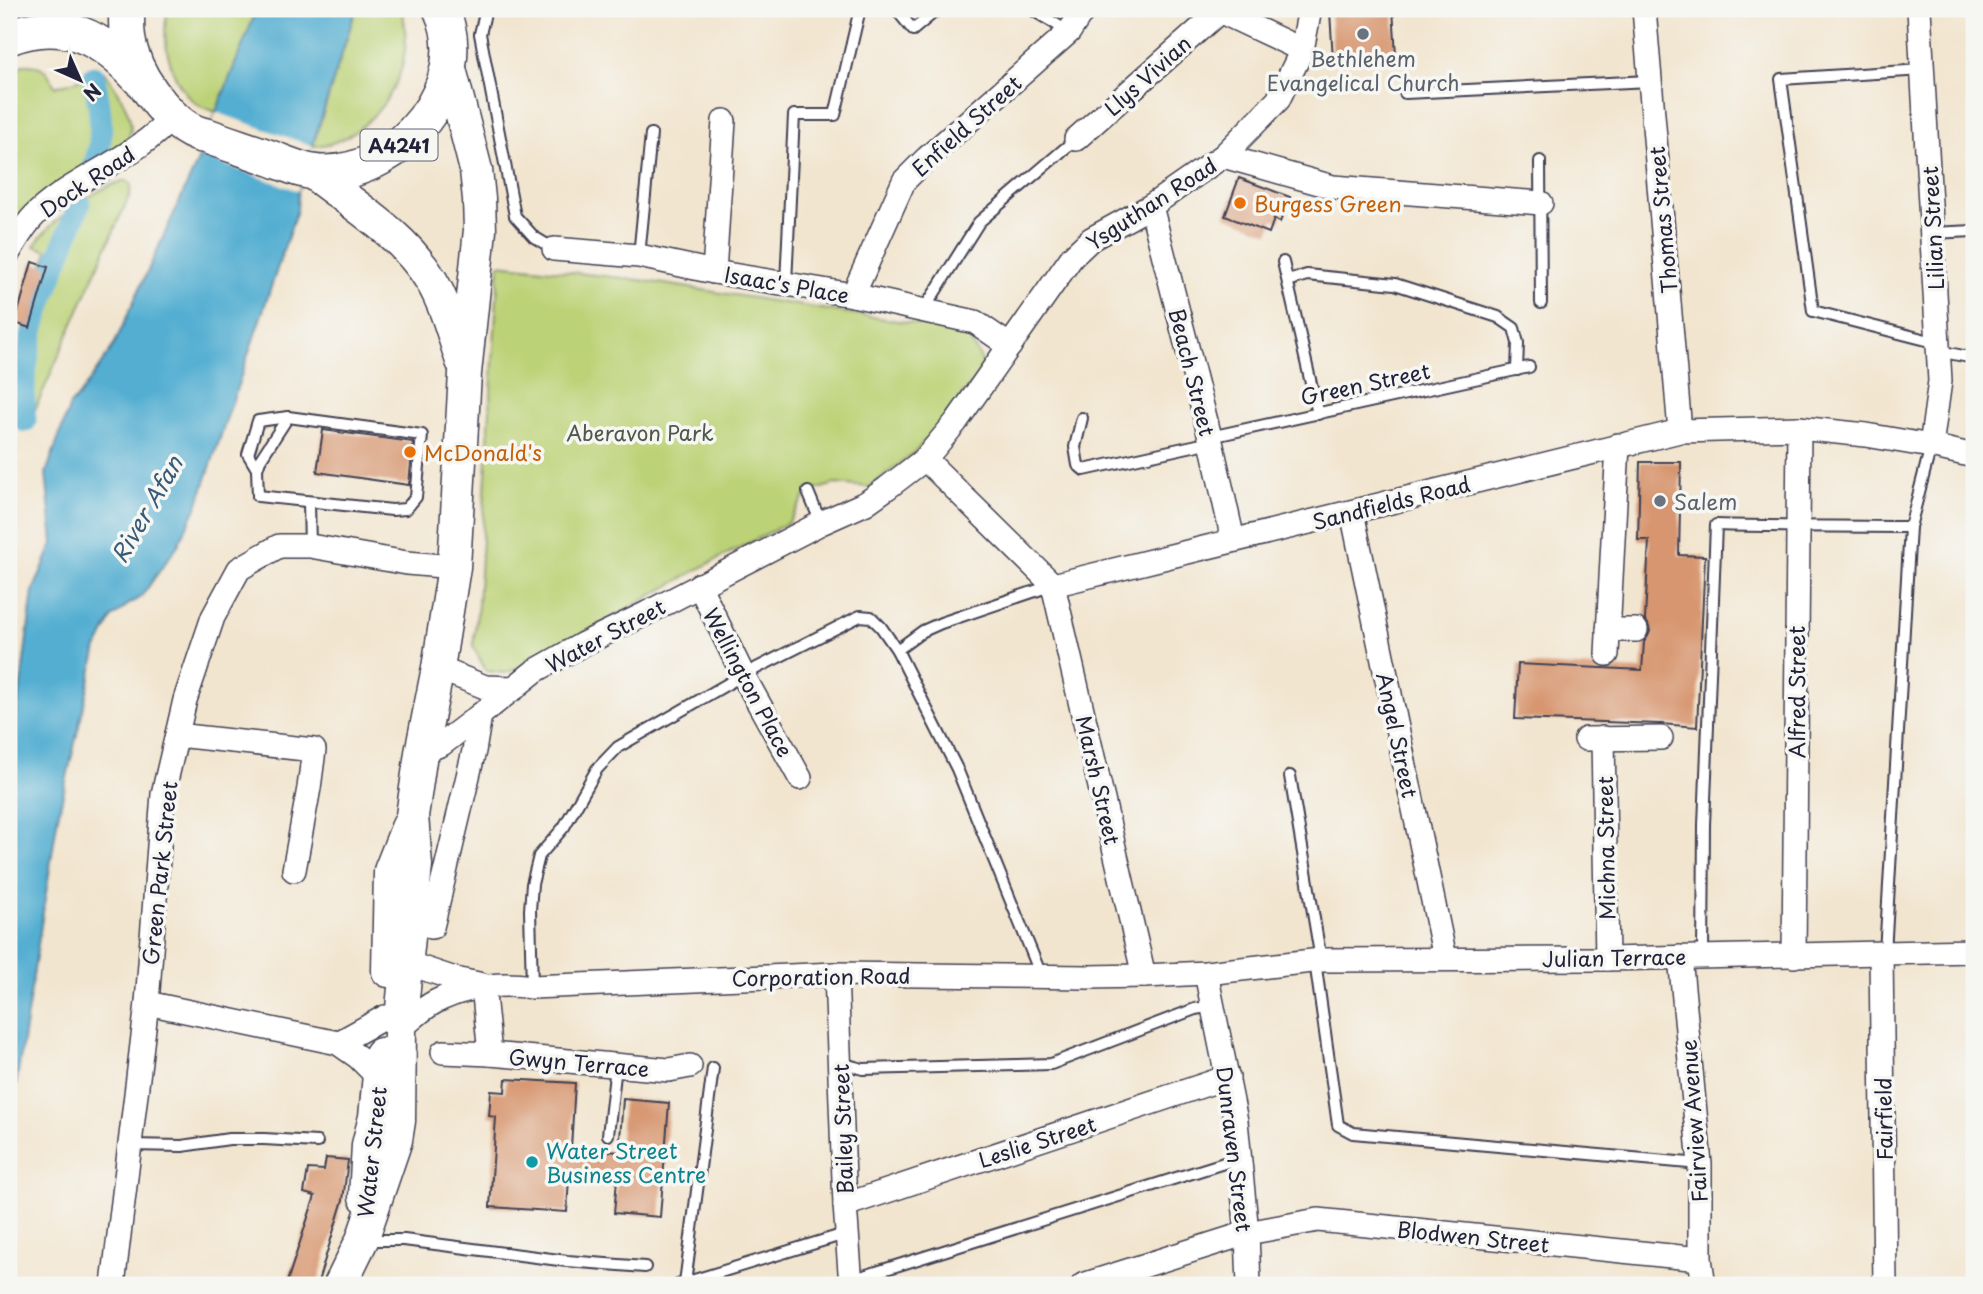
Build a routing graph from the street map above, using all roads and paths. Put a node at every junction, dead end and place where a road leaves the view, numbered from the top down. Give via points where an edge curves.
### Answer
1 (127, 9) edge
2 (486, 9) edge
3 (860, 9) edge
4 (897, 9) edge
5 (938, 9) edge
6 (1031, 9) edge
7 (1084, 9) edge
8 (1310, 9) edge
9 (1644, 9) edge
10 (1919, 9) edge
11 (1217, 10) edge
12 (444, 13) edge
13 (1069, 32) junction
14 (9, 37) edge
15 (1301, 50) junction
16 (448, 61) junction
17 (1923, 69) junction
18 (1650, 81) junction
19 (149, 90) junction
20 (1405, 93) dead end
21 (173, 116) junction
22 (723, 121) dead end
23 (651, 134) dead end
24 (1076, 139) joint
25 (1223, 156) junction
26 (1540, 161) dead end
27 (308, 171) junction
28 (1541, 203) junction
29 (1151, 206) junction
30 (1974, 231) edge
31 (1932, 233) junction
32 (554, 249) joint
33 (9, 252) edge
34 (639, 256) junction
35 (1283, 262) dead end
36 (715, 272) junction
37 (1288, 281) junction
38 (786, 283) junction
39 (853, 295) junction
40 (1541, 303) dead end
41 (923, 311) junction
42 (1010, 346) junction
43 (1938, 347) junction
44 (1974, 358) edge
45 (465, 373) junction
46 (1318, 414) junction
47 (288, 417) junction
48 (1082, 418) dead end
49 (1799, 428) junction
50 (1680, 431) junction
51 (1210, 440) junction
52 (1618, 445) junction
53 (1931, 446) junction
54 (1974, 456) edge
55 (925, 459) junction
56 (257, 469) junction
57 (808, 492) dead end
58 (309, 503) junction
59 (1352, 512) junction
60 (821, 523) junction
61 (1910, 527) junction
62 (1798, 528) junction
63 (1233, 540) junction
64 (310, 546) junction
65 (454, 567) junction
66 (699, 585) junction
67 (1053, 585) junction
68 (1608, 630) junction
69 (1636, 630) dead end
70 (897, 650) junction
71 (1607, 654) dead end
72 (438, 668) junction
73 (743, 675) junction
74 (515, 688) junction
75 (481, 715) junction
76 (177, 735) junction
77 (1661, 737) dead end
78 (421, 753) junction
79 (1290, 776) dead end
80 (800, 778) dead end
81 (412, 817) junction
82 (294, 870) dead end
83 (432, 928) dead end
84 (1974, 951) edge
85 (1883, 953) junction
86 (1692, 956) junction
87 (1794, 956) junction
88 (1444, 958) junction
89 (1607, 959) junction
90 (1318, 960) junction
91 (407, 963) junction
92 (1253, 967) joint
93 (1206, 973) junction
94 (836, 974) junction
95 (1041, 975) junction
96 (1144, 976) junction
97 (483, 985) junction
98 (532, 987) junction
99 (147, 1003) junction
100 (1213, 1006) junction
101 (390, 1011) junction
102 (338, 1043) junction
103 (443, 1052) dead end
104 (490, 1054) junction
105 (839, 1063) junction
106 (616, 1066) junction
107 (685, 1072) joint
108 (1228, 1077) junction
109 (379, 1078) junction
110 (608, 1135) dead end
111 (317, 1142) dead end
112 (130, 1145) junction
113 (1240, 1158) junction
114 (1700, 1164) junction
115 (845, 1205) junction
116 (848, 1233) junction
117 (1247, 1233) junction
118 (362, 1240) junction
119 (1700, 1259) junction
120 (645, 1267) dead end
121 (851, 1282) edge
122 (681, 1284) edge
123 (113, 1285) edge
124 (340, 1285) edge
125 (1083, 1285) edge
126 (1248, 1285) edge
127 (1704, 1285) edge
128 (1885, 1285) edge

1 - 19 main road, A4241 via 130,52
2 - 32 lane via 480,34 515,216 534,237
3 - 38 lane via 835,115 794,115
4 - 5 lane via 914,30
6 - 13 lane
7 - 13 street, Enfield Street
8 - 15 street, Ysguthan Road
9 - 18 street, Thomas Street
10 - 17 street, Lilian Street
11 - 15 street
11 - 24 street, Llys Vivian
12 - 16 main road, A4241
13 - 39 street, Enfield Street via 904,181
14 - 19 main road, A4241 via 43,29 82,35 124,61
15 - 25 street, Ysguthan Road via 1278,100
16 - 27 main road, A4241 via 436,102 405,140 372,162 341,171
16 - 45 street, Water Street via 479,199
17 - 31 street, Lilian Street
17 - 43 lane via 1781,79 1814,311
18 - 20 lane
18 - 50 street, Thomas Street
19 - 21 main road, A4241
21 - 27 main road, A4241 via 199,135
21 - 33 street, Dock Road via 145,142 37,213
22 - 36 street
23 - 34 lane
24 - 41 lane via 979,222
25 - 28 street via 1333,187
25 - 29 street, Ysguthan Road
26 - 28 lane
27 - 45 street, Water Street via 381,225 414,257 436,289
28 - 40 lane
29 - 42 street, Ysguthan Road via 1091,239 1072,257
29 - 51 street, Beach Street
30 - 31 lane
31 - 43 street, Lilian Street
32 - 34 street, Isaac's Place
34 - 36 street, Isaac's Place
35 - 37 lane
36 - 38 street, Isaac's Place
37 - 46 lane
37 - 46 lane, Green Street via 1307,275 1395,284 1498,317 1514,328 1518,343 1523,368
38 - 39 street, Isaac's Place
39 - 41 street, Isaac's Place
41 - 42 street, Isaac's Place via 975,322
42 - 55 street, Ysguthan Road
43 - 44 lane
43 - 53 street, Lilian Street via 1940,381
45 - 65 street, Water Street
46 - 51 lane, Green Street
47 - 56 lane
47 - 56 lane via 258,421 248,454
47 - 58 lane via 422,435 416,497 406,509
48 - 51 lane, Green Street via 1075,447 1078,465 1084,470
49 - 50 street, Sandfields Road
49 - 53 street, Sandfields Road
49 - 62 street, Alfred Street
50 - 52 street, Sandfields Road
51 - 63 street, Beach Street
52 - 59 street, Sandfields Road
52 - 68 street
53 - 54 street, Sandfields Road
53 - 61 lane
55 - 60 street, Water Street via 866,503
55 - 67 street
56 - 58 lane via 257,496
57 - 60 lane
58 - 64 lane
59 - 63 street, Sandfields Road
59 - 88 street, Angel Street
60 - 66 street, Water Street
61 - 62 lane
61 - 85 lane
62 - 86 lane via 1716,525 1704,825
62 - 87 street, Alfred Street
63 - 67 street, Sandfields Road
64 - 65 street, Green Park Street
64 - 76 street, Green Park Street via 279,546 239,569 213,617
65 - 72 street, Water Street
66 - 73 street, Wellington Place
66 - 74 street, Water Street via 583,644
67 - 70 lane via 941,623
67 - 96 street, Marsh Street
68 - 69 street
68 - 71 street
70 - 73 lane via 871,617 860,616
70 - 95 lane via 957,769
72 - 74 street via 485,687
72 - 78 street, Water Street
73 - 80 street, Wellington Place
73 - 98 lane via 618,747 597,769 564,827 539,856 530,910
74 - 75 street, Water Street
75 - 78 street, Water Street via 442,744
75 - 83 street
76 - 82 street via 314,750
76 - 99 street, Green Park Street via 163,794
77 - 89 street, Michna Street via 1595,738
78 - 81 street, Water Street
79 - 90 lane
81 - 91 street, Water Street via 416,865
81 - 101 street, Water Street via 390,871
84 - 85 street, Julian Terrace
85 - 87 street, Julian Terrace
85 - 128 street, Fairfield
86 - 87 street, Julian Terrace
86 - 89 street, Julian Terrace
86 - 114 street, Fairview Avenue
88 - 89 street, Julian Terrace
88 - 90 street, Julian Terrace
90 - 92 street, Julian Terrace
90 - 114 lane via 1338,1125 1353,1133
91 - 97 street
91 - 101 street
91 - 101 street, Water Street
92 - 93 street, Corporation Road
93 - 96 street, Corporation Road
93 - 100 street, Dunraven Street
94 - 95 street, Corporation Road
94 - 98 street, Corporation Road
94 - 105 street, Bailey Street
95 - 96 street, Corporation Road
97 - 98 street, Corporation Road
97 - 101 street, Corporation Road
97 - 104 street, Gwyn Terrace
99 - 102 street
99 - 112 street, Green Park Street
100 - 105 lane via 1051,1064 863,1069
100 - 108 street, Dunraven Street
101 - 102 street, Corporation Road
101 - 109 street, Water Street
101 - 118 street, Water Street via 399,1121
102 - 109 street
103 - 104 street, Gwyn Terrace
104 - 106 street, Gwyn Terrace
105 - 115 street, Bailey Street
106 - 107 street, Gwyn Terrace
106 - 110 lane
107 - 122 lane
108 - 113 street, Dunraven Street
108 - 115 street, Leslie Street
109 - 118 street, Water Street via 368,1145
111 - 112 lane via 229,1139 182,1146
112 - 123 street, Green Park Street
113 - 117 street, Dunraven Street
113 - 121 lane
114 - 119 street, Fairview Avenue
115 - 116 street, Bailey Street
116 - 121 street, Bailey Street
116 - 122 lane
117 - 119 street, Blodwen Street via 1318,1220
117 - 125 street, Blodwen Street
117 - 126 street, Dunraven Street
118 - 120 lane via 404,1240
118 - 124 street, Water Street
119 - 127 street, Fairview Avenue

